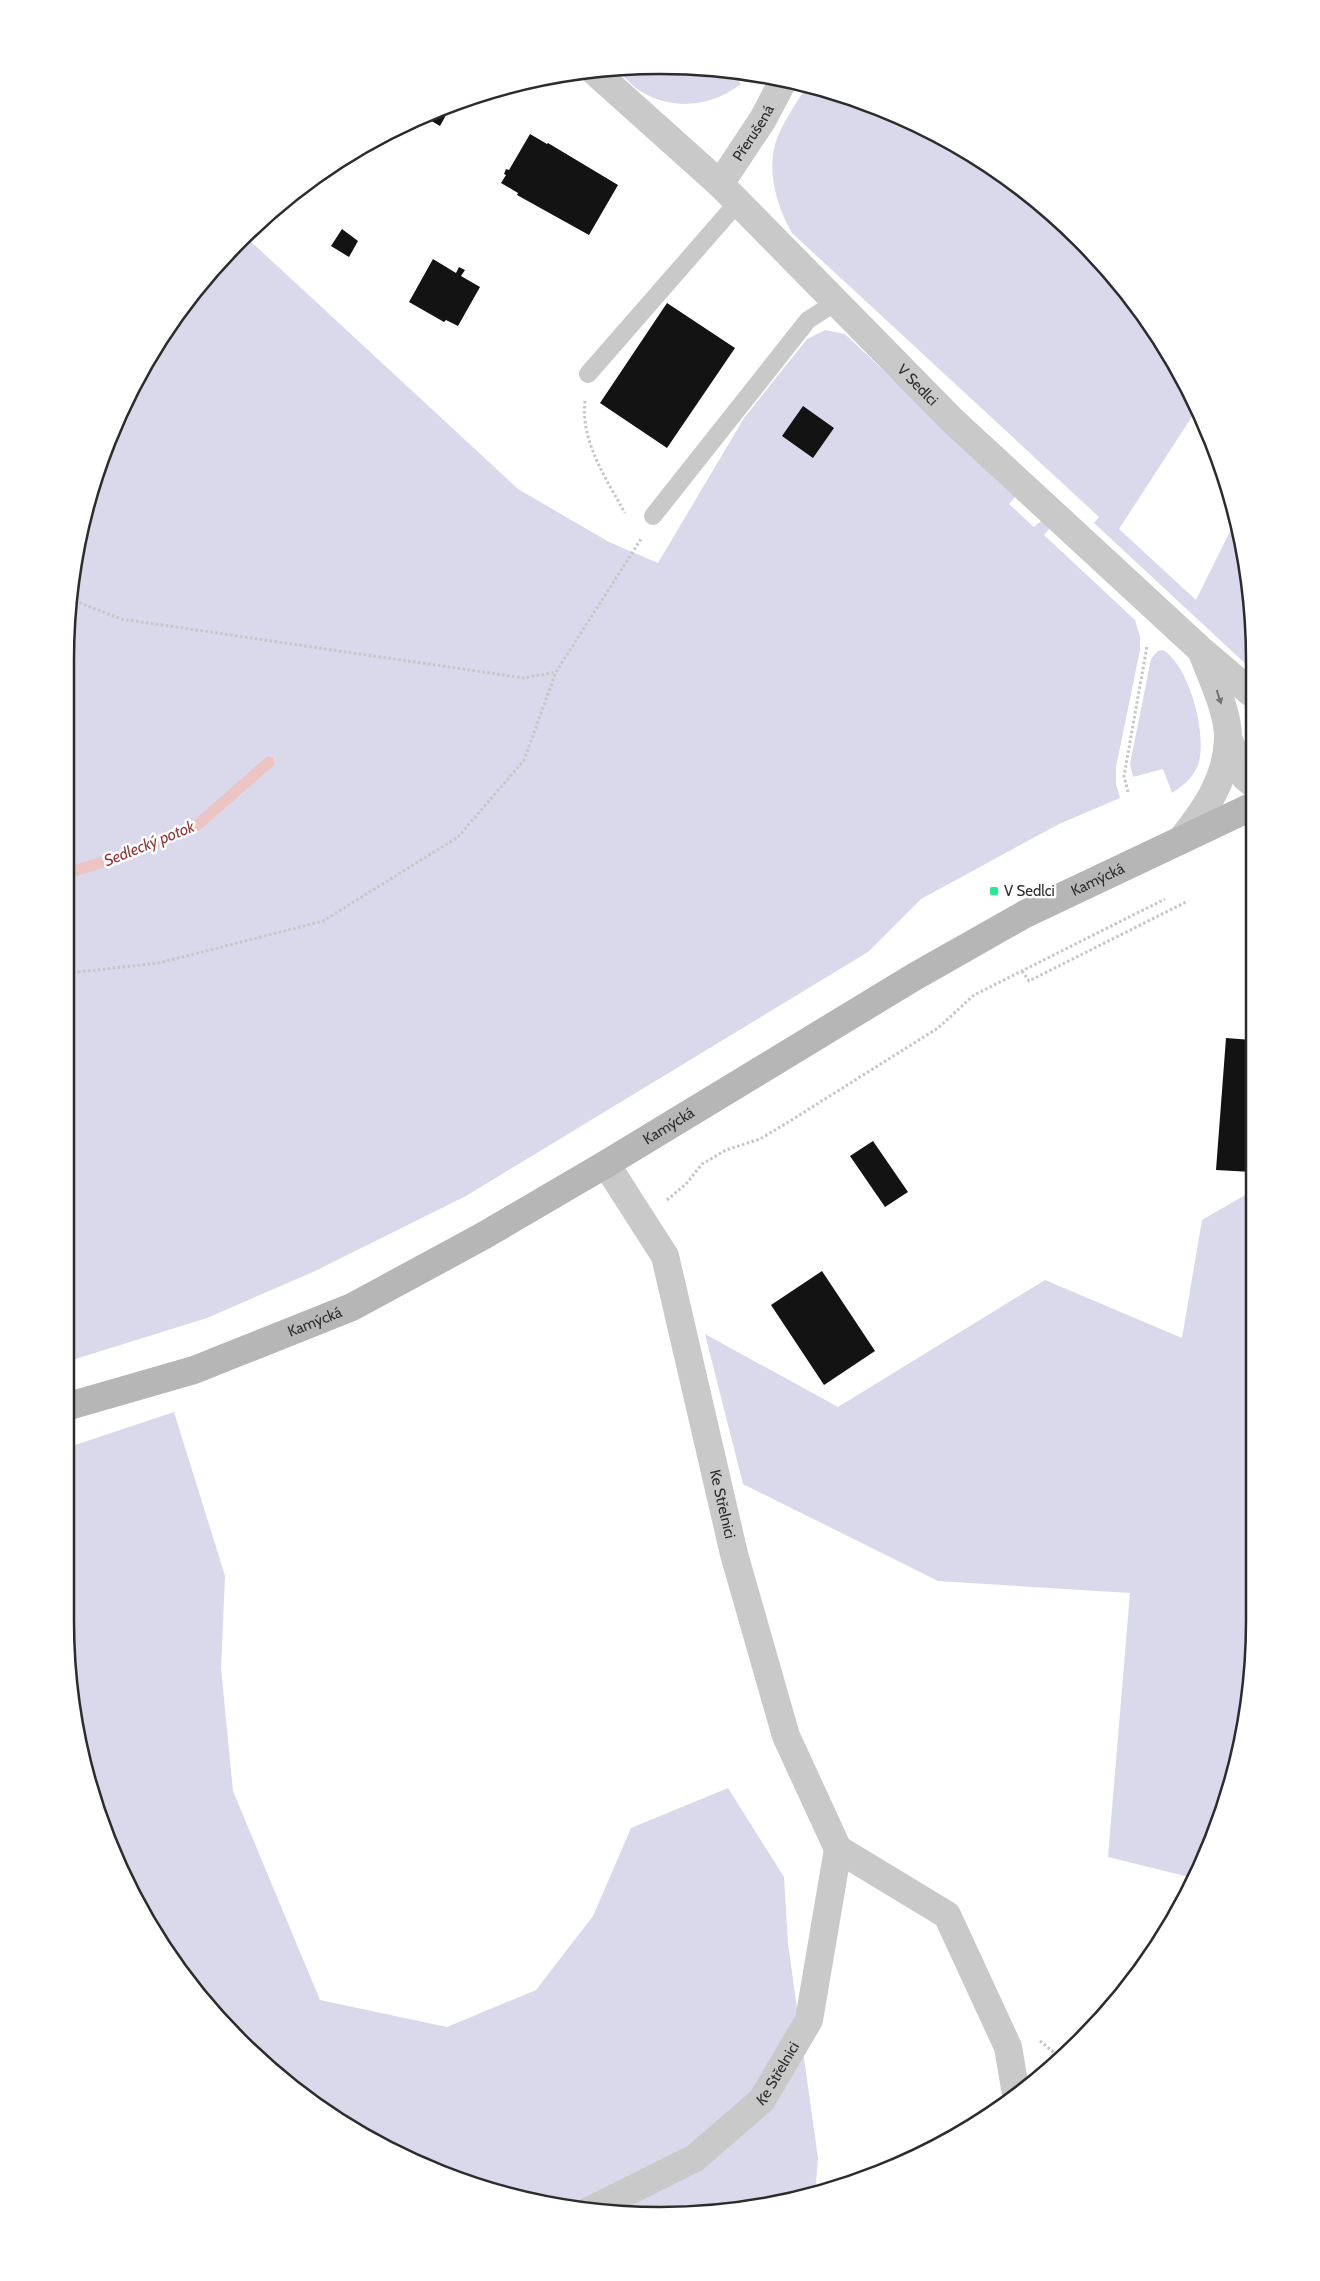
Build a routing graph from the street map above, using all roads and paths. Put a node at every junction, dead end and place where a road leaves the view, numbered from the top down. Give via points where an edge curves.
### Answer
1 (601, 77) edge
2 (780, 86) edge
3 (729, 193) junction
4 (836, 302) junction
5 (588, 374) joint
6 (626, 515) dead end
7 (653, 516) joint
8 (635, 532) dead end
9 (640, 540) junction
10 (77, 602) edge
11 (1149, 638) dead end
12 (1202, 651) junction
13 (556, 672) junction
14 (1246, 689) edge
15 (1228, 738) junction
16 (1246, 778) edge
17 (1128, 792) dead end
18 (1246, 809) edge
19 (1181, 840) junction
20 (1164, 899) dead end
21 (1188, 901) dead end
22 (1022, 971) junction
23 (74, 972) edge
24 (606, 1164) junction
25 (642, 1222) junction
26 (74, 1405) edge
27 (838, 1849) junction
28 (1015, 2087) edge
29 (603, 2204) edge

1 - 3 street, V Sedlci
2 - 3 street, Přerušená
3 - 4 street, V Sedlci
3 - 5 lane
4 - 7 lane via 808,320
4 - 12 street, V Sedlci via 953,421
5 - 6 path via 583,414 595,457
7 - 9 path
8 - 9 path
9 - 13 path
10 - 13 path via 121,619 524,678
11 - 17 path via 1124,776
12 - 14 street, V Sedlci
12 -> 15 street via 1220,699
13 - 23 path via 524,760 458,837 323,921 159,963
15 - 16 street
15 - 19 street via 1222,778 1204,812
18 - 19 main road, Kamýcká
19 - 24 main road, Kamýcká via 1025,914 914,977
20 - 22 path
21 - 22 path via 1029,981
22 - 25 path via 974,994 938,1028 760,1140 726,1150 702,1164 686,1184
24 - 25 street, Ke Střelnici
24 - 26 main road, Kamýcká via 352,1307 194,1370
25 - 27 street, Ke Střelnici via 664,1256 734,1554 786,1736
27 - 28 street via 947,1915 1008,2047
27 - 29 street, Ke Střelnici via 809,2020 762,2100 695,2158

